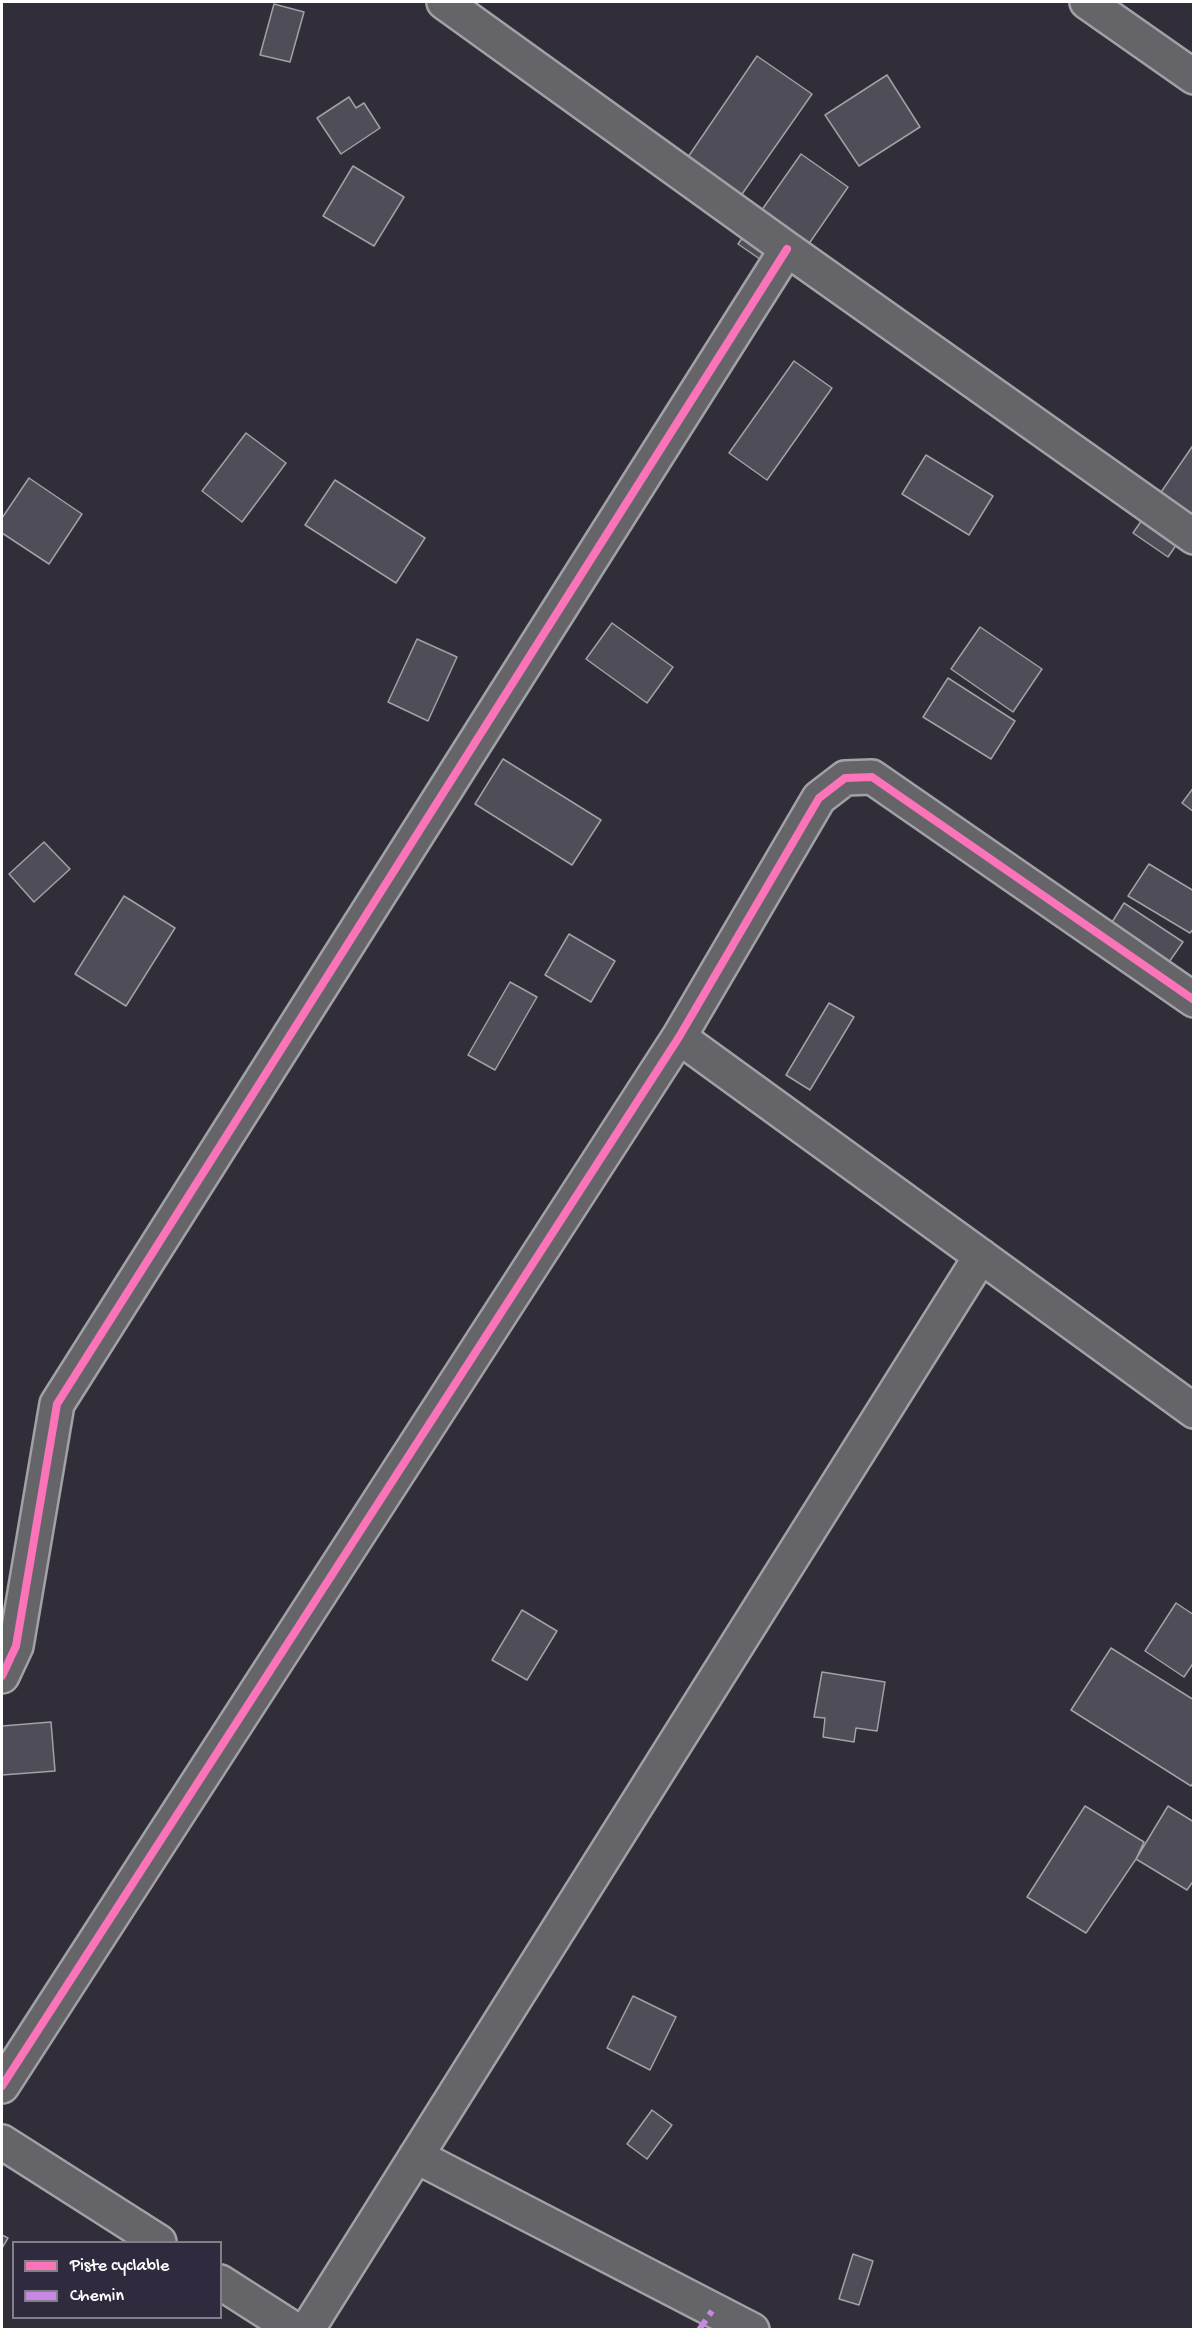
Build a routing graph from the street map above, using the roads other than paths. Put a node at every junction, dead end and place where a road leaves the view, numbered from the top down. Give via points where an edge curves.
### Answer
1 (444, 2) edge
2 (1087, 2) edge
3 (1194, 77) edge
4 (787, 249) junction
5 (1194, 537) edge
6 (1194, 1000) edge
7 (679, 1037) junction
8 (981, 1256) junction
9 (1194, 1411) edge
10 (2, 1676) edge
11 (2, 2086) edge
12 (2, 2142) edge
13 (416, 2156) junction
14 (157, 2241) edge
15 (222, 2283) edge
16 (295, 2330) edge
17 (307, 2330) edge
18 (752, 2330) edge

1 - 4 street
2 - 3 street
4 - 5 street
4 - 10 street via 57,1404 16,1646
6 - 7 street via 872,777 844,778 819,798
7 - 8 street
7 - 11 street
8 - 9 street
8 - 13 street
12 - 14 street
13 - 17 street
13 - 18 street
15 - 16 street

